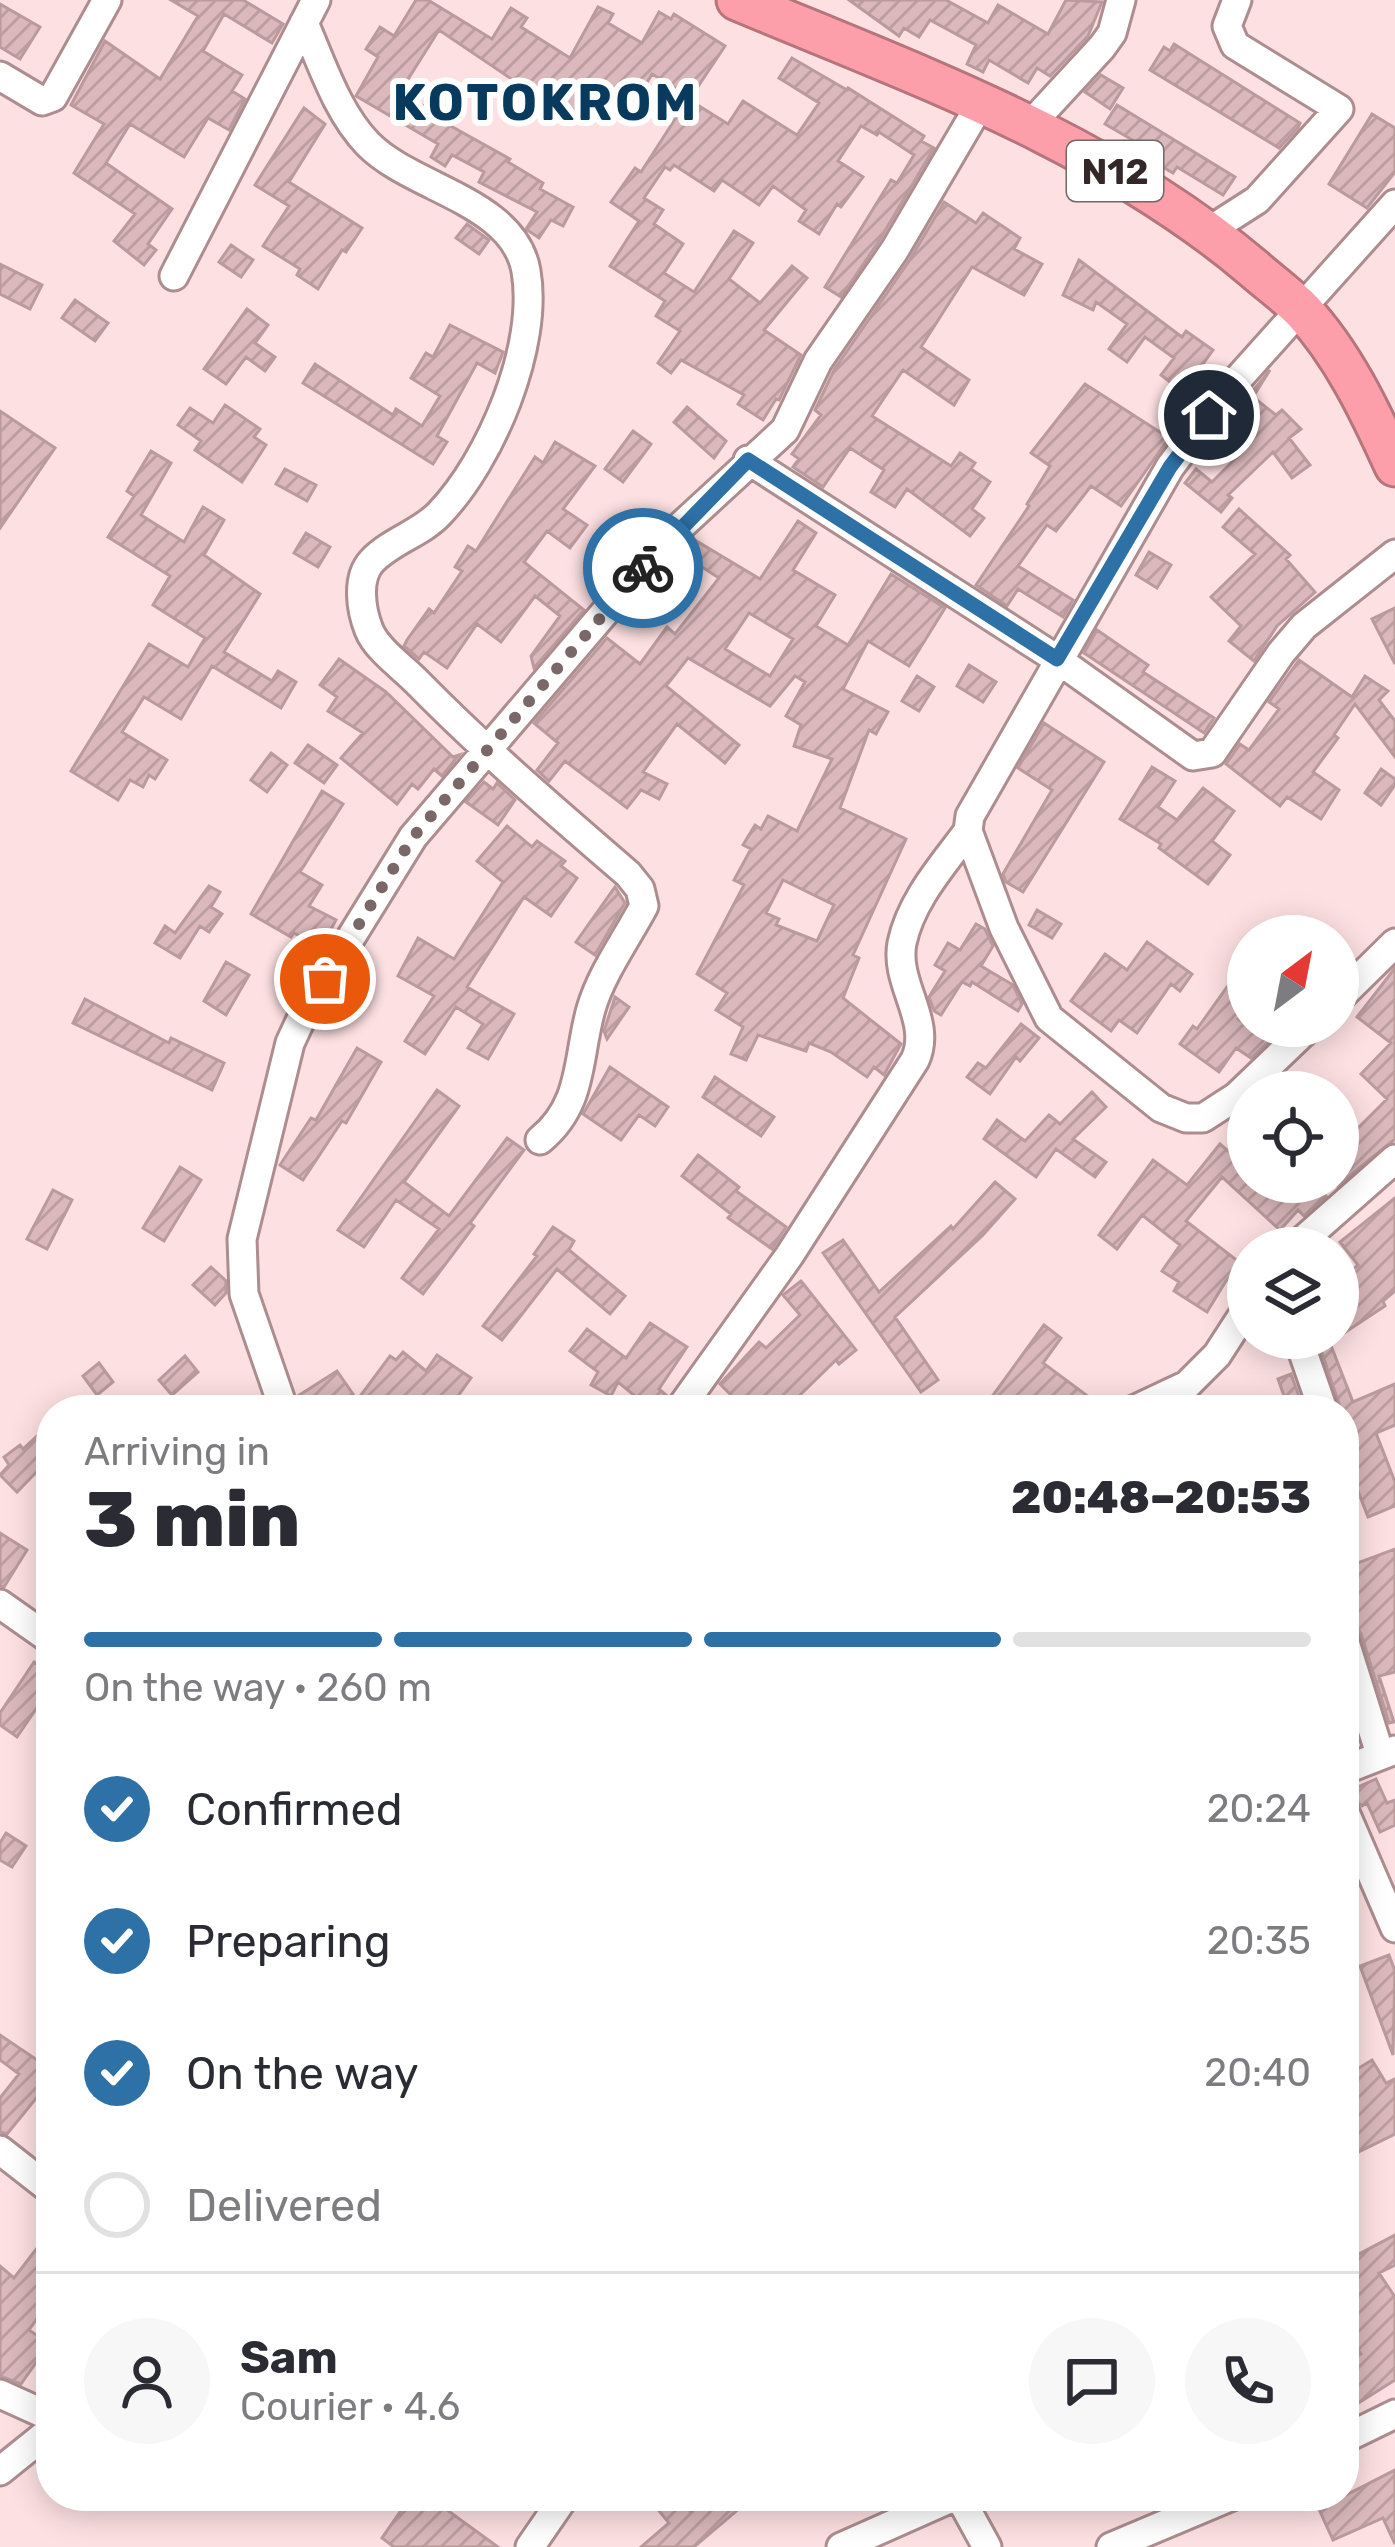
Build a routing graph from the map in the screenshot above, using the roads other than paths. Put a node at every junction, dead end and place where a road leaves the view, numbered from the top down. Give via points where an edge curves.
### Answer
1 (106, 0) edge
2 (737, 0) edge
3 (1121, 0) edge
4 (1237, 0) edge
5 (310, 12) edge
6 (0, 76) edge
7 (981, 103) junction
8 (1030, 125) junction
9 (1395, 204) edge
10 (1207, 232) junction
11 (174, 276) dead end
12 (1302, 310) junction
13 (748, 460) junction
14 (1395, 466) edge
15 (1395, 554) edge
16 (1057, 659) junction
17 (486, 752) junction
18 (968, 831) junction
19 (1395, 944) edge
20 (1359, 979) edge
21 (1288, 1047) edge
22 (540, 1140) dead end
23 (1395, 1159) edge
24 (1318, 1227) edge
25 (1227, 1340) edge
26 (1305, 1359) edge
27 (279, 1395) edge
28 (691, 1395) edge
29 (1166, 1395) edge
30 (1318, 1395) edge
31 (0, 1604) edge
32 (36, 1629) edge
33 (1359, 1678) edge
34 (1388, 1752) edge
35 (1359, 1764) edge
36 (1359, 1845) edge
37 (1395, 1928) edge
38 (0, 2150) edge
39 (36, 2179) edge
40 (0, 2394) edge
41 (36, 2410) edge
42 (1395, 2414) edge
43 (1359, 2432) edge
44 (36, 2442) edge
45 (0, 2471) edge
46 (555, 2511) edge
47 (923, 2511) edge
48 (966, 2511) edge
49 (1196, 2511) edge
50 (530, 2547) edge
51 (841, 2547) edge
52 (987, 2547) edge
53 (1111, 2547) edge

1 - 6 street via 53,97 41,101
2 - 7 highway, N12
3 - 8 street via 1102,47
4 - 10 street via 1227,26 1235,45 1339,110 1257,200
5 - 11 street
5 - 17 street via 346,115 370,146 500,224 526,269 530,310 502,421 438,516 370,562 360,597 370,634
7 - 8 highway, N12
7 - 13 street via 818,361 784,430
8 - 10 highway, N12
9 - 12 street
10 - 12 highway, N12
12 - 14 highway, N12 via 1347,372
12 - 16 street via 1170,467
13 - 16 street
13 - 17 street via 671,535
15 - 16 street via 1304,626 1211,753 1193,756
16 - 18 street
17 - 22 street via 628,874 644,906 592,1006 580,1080 565,1114
17 - 27 street via 413,837 290,1043 242,1239 244,1294
18 - 21 street via 1049,1018 1161,1108 1203,1118
18 - 28 street via 921,894 902,945 922,1030 915,1060
19 - 20 street
23 - 24 street
25 - 29 street via 1187,1385
26 - 30 street
31 - 32 street
33 - 34 street
34 - 35 street
36 - 37 street
38 - 39 street
40 - 41 street
42 - 43 street
44 - 45 street
46 - 50 street
47 - 51 street
48 - 52 street
49 - 53 street

